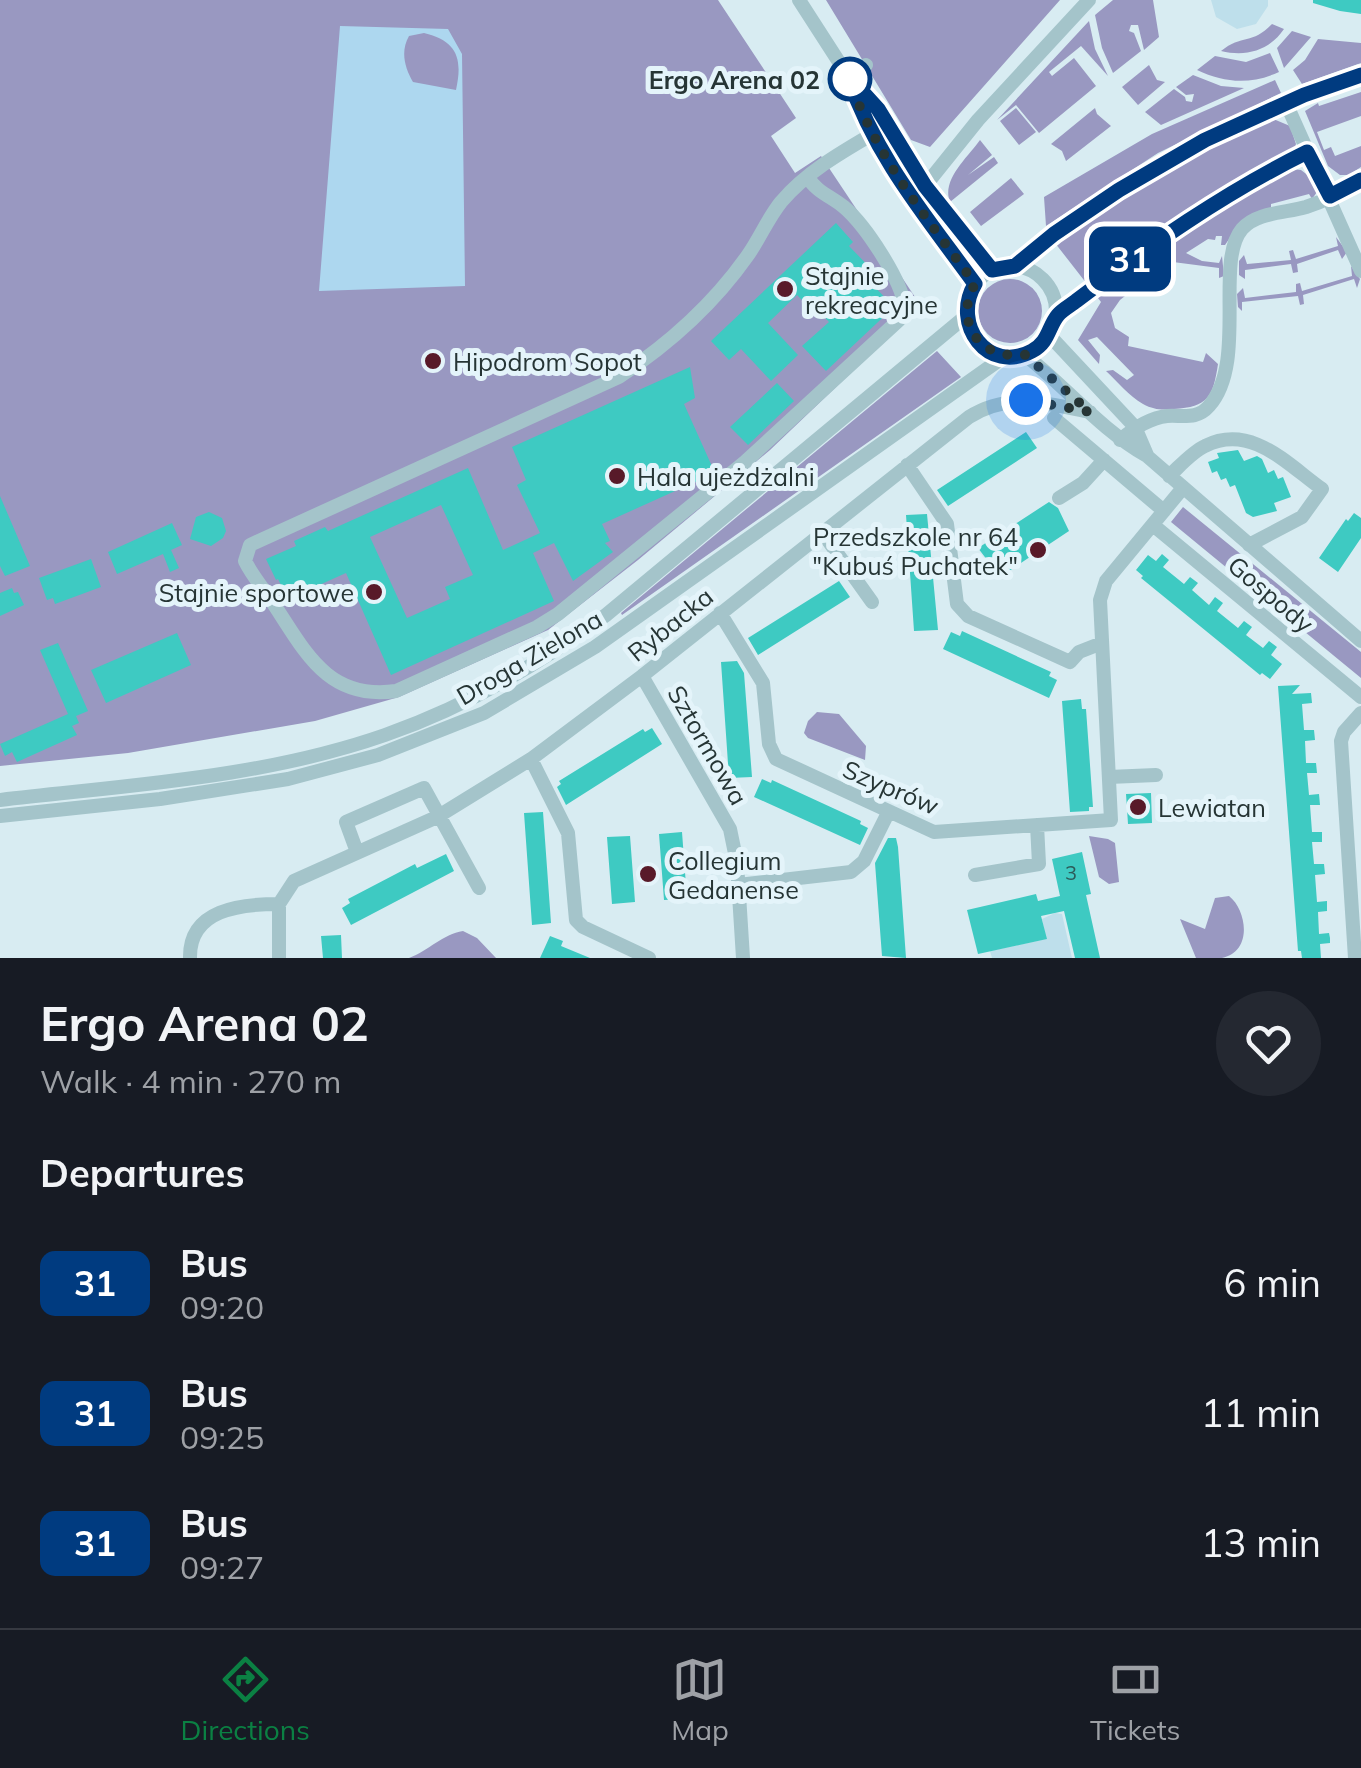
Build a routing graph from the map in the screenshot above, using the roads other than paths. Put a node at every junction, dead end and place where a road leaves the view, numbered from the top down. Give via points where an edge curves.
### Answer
1 (798, 0) edge
2 (1088, 0) edge
3 (866, 65) dead end
4 (1361, 75) edge
5 (848, 76) junction
6 (1286, 103) junction
7 (888, 124) junction
8 (872, 134) junction
9 (1307, 152) junction
10 (808, 177) junction
11 (1361, 180) edge
12 (925, 186) junction
13 (1330, 196) junction
14 (909, 197) junction
15 (1015, 266) junction
16 (992, 270) junction
17 (1361, 271) edge
18 (975, 284) junction
19 (966, 316) junction
20 (1056, 316) junction
21 (1049, 335) junction
22 (1024, 354) junction
23 (1005, 356) junction
24 (1090, 412) junction
25 (1054, 418) dead end
26 (1135, 427) junction
27 (1120, 440) junction
28 (1147, 456) junction
29 (1104, 460) junction
30 (907, 465) junction
31 (1169, 476) junction
32 (1182, 488) junction
33 (1059, 498) dead end
34 (1164, 511) junction
35 (1153, 524) junction
36 (822, 532) junction
37 (1249, 545) junction
38 (872, 602) dead end
39 (720, 613) junction
40 (1361, 641) edge
41 (1102, 643) junction
42 (642, 676) junction
43 (1361, 697) edge
44 (1361, 713) edge
45 (531, 759) junction
46 (1156, 775) dead end
47 (1109, 778) junction
48 (0, 800) edge
49 (888, 813) junction
50 (0, 816) edge
51 (437, 817) junction
52 (1031, 826) junction
53 (358, 852) junction
54 (975, 874) dead end
55 (738, 885) junction
56 (479, 888) dead end
57 (278, 904) junction
58 (1357, 957) edge
59 (190, 958) edge
60 (279, 958) edge
61 (649, 958) edge
62 (743, 958) edge

1 - 5 street
2 - 12 street
3 - 5 street
4 - 6 street
5 - 7 street
5 - 8 street
6 - 9 street
6 - 15 street via 1148,172
7 - 8 street
7 - 12 street
8 - 10 street
8 - 14 street
9 - 13 street
9 - 20 street via 1192,216
10 - 10 street via 848,210 900,286 905,308 899,320 746,462 537,627 396,691 349,688 311,661 253,576 245,560 250,545 648,358 716,294 780,203
11 - 13 street
12 - 14 street
12 - 16 street
13 - 17 street
13 - 26 street via 1255,219 1239,232 1232,251 1229,347 1211,405 1198,414
14 - 18 street
15 - 16 street
15 - 20 street via 1041,277
16 - 18 street
18 - 19 street
19 - 23 street via 974,338
19 - 48 street, Droga Zielona via 606,614 545,658 460,704 311,756
20 - 21 street
21 - 22 street
21 - 26 street, Gospody
22 - 23 street
22 - 24 street, Gospody
23 - 50 street, Droga Zielona via 595,648 484,713 378,755 288,779
24 - 27 street, Gospody
24 - 30 street, Rybacka via 1026,400 994,406
25 - 29 street
26 - 27 street
26 - 28 street, Gospody
27 - 28 street, Gospody
28 - 31 street, Gospody
29 - 33 street
29 - 34 street
30 - 36 street, Rybacka
30 - 41 street via 947,524 954,596 968,616 1070,662
31 - 32 street, Gospody
31 - 37 street, Gospody via 1201,447 1240,439 1259,443 1322,489 1302,516
32 - 34 street, Szyprów
32 - 37 street, Gospody
34 - 35 street, Szyprów
35 - 41 street, Szyprów via 1106,581
35 - 43 street, Gospody
36 - 38 street
36 - 39 street, Rybacka
37 - 40 street, Gospody
39 - 42 street, Rybacka
39 - 49 street, Szyprów via 763,683 768,744 776,760
41 - 47 street, Szyprów
42 - 45 street, Rybacka
42 - 55 street, Sztormowa via 730,828
44 - 58 street via 1341,740
45 - 51 street, Rybacka
45 - 61 street via 568,833 576,920
46 - 47 street
47 - 52 street, Szyprów via 1111,820
49 - 52 street, Szyprów via 934,832
49 - 55 street via 852,872
51 - 53 street, Rybacka
51 - 53 street via 424,788 346,822
51 - 56 street
52 - 54 street via 1039,864
53 - 57 street, Rybacka via 294,880
55 - 62 street, Sztormowa
57 - 59 street via 244,904 204,920 192,938
57 - 60 street

